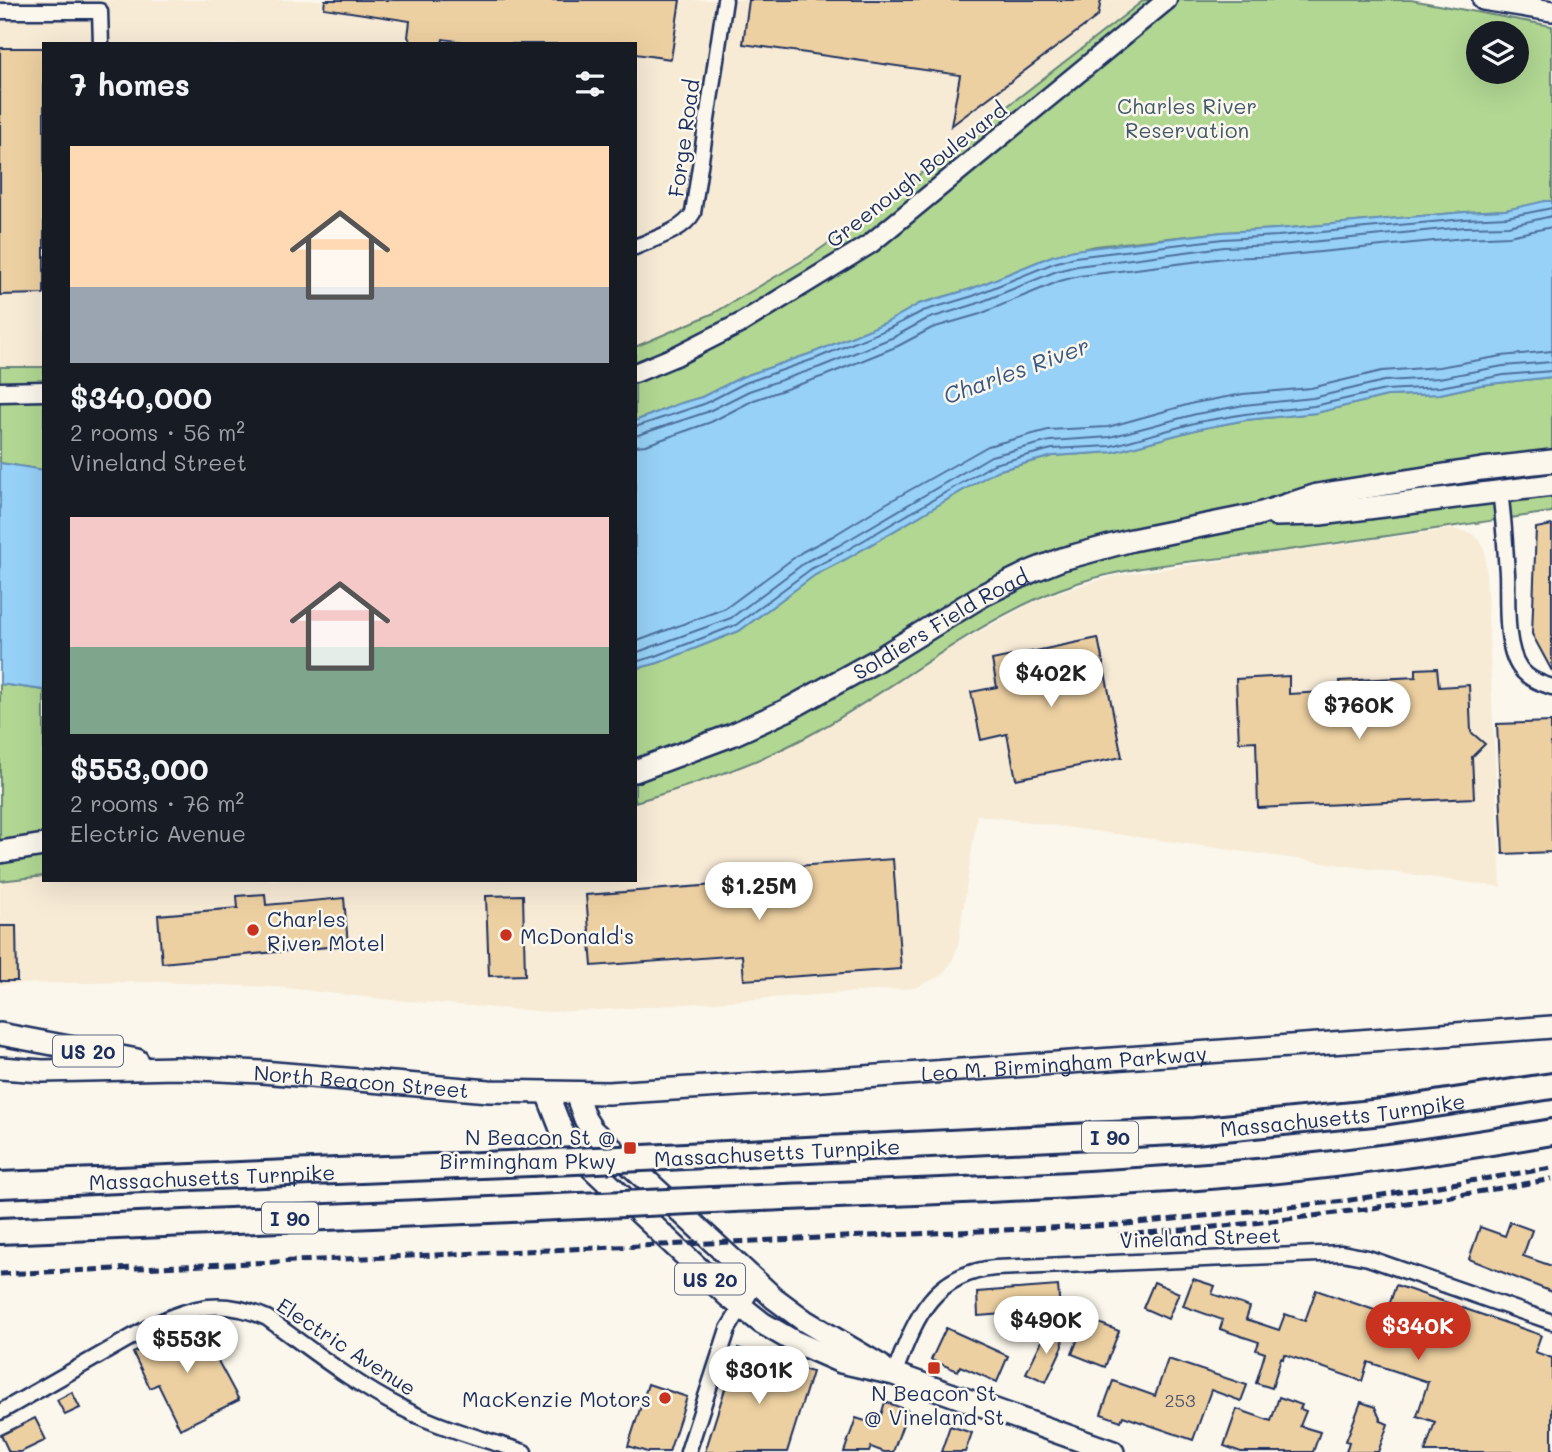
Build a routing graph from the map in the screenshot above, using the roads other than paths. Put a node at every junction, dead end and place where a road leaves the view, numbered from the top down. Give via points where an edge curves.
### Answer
1 (725, 0) edge
2 (1167, 0) edge
3 (1483, 0) edge
4 (0, 11) edge
5 (1552, 11) edge
6 (101, 42) edge
7 (637, 246) edge
8 (637, 372) edge
9 (42, 391) edge
10 (0, 392) edge
11 (1552, 461) edge
12 (1552, 485) edge
13 (1500, 492) junction
14 (1256, 515) junction
15 (1552, 687) edge
16 (637, 770) edge
17 (0, 843) edge
18 (38, 846) edge
19 (0, 852) edge
20 (1552, 1027) edge
21 (0, 1034) edge
22 (0, 1068) edge
23 (177, 1068) junction
24 (1552, 1086) edge
25 (547, 1093) junction
26 (576, 1094) junction
27 (1552, 1132) edge
28 (0, 1185) edge
29 (0, 1231) edge
30 (756, 1283) junction
31 (741, 1307) junction
32 (1552, 1322) edge
33 (894, 1374) junction
34 (0, 1412) edge
35 (524, 1452) edge
36 (688, 1452) edge
37 (1113, 1452) edge

1 - 7 street, Forge Road via 694,213 678,227
2 - 8 street, Greenough Boulevard via 870,244 741,323
3 - 5 main road
4 - 6 street via 100,11
9 - 10 street
11 - 14 main road, Soldiers Field Road via 1317,495
12 - 13 main road, Soldiers Field Road
13 - 14 main road, Soldiers Field Road via 1320,514
13 - 15 street via 1513,653 1521,670
14 - 16 main road, Soldiers Field Road via 1132,540 1032,571 787,710
17 - 18 main road
18 - 19 main road
20 - 26 main road, Leo M. Birmingham Parkway
21 - 23 main road, North Beacon Street / US 20
22 - 23 main road, North Beacon Street / US 20
23 - 25 main road, North Beacon Street / US 20
24 - 28 highway, Massachusetts Turnpike / I 90, bridge via 1383,1112 1194,1131
25 - 26 main road, North Beacon Street / US 20
25 - 31 main road, US 20 via 563,1134 578,1154
26 - 30 main road, US 20 via 592,1130
27 - 29 highway, Massachusetts Turnpike / I 90, bridge via 1334,1164 1081,1185
30 - 31 street
30 - 33 main road, US 20 via 805,1321
31 - 33 main road, US 20 via 815,1352
31 - 36 street via 728,1329
32 - 33 street, Vineland Street via 1342,1253 995,1268 963,1276 929,1300
33 - 37 main road, US 20
34 - 35 street, Electric Avenue via 175,1315 232,1306 267,1318 403,1409

